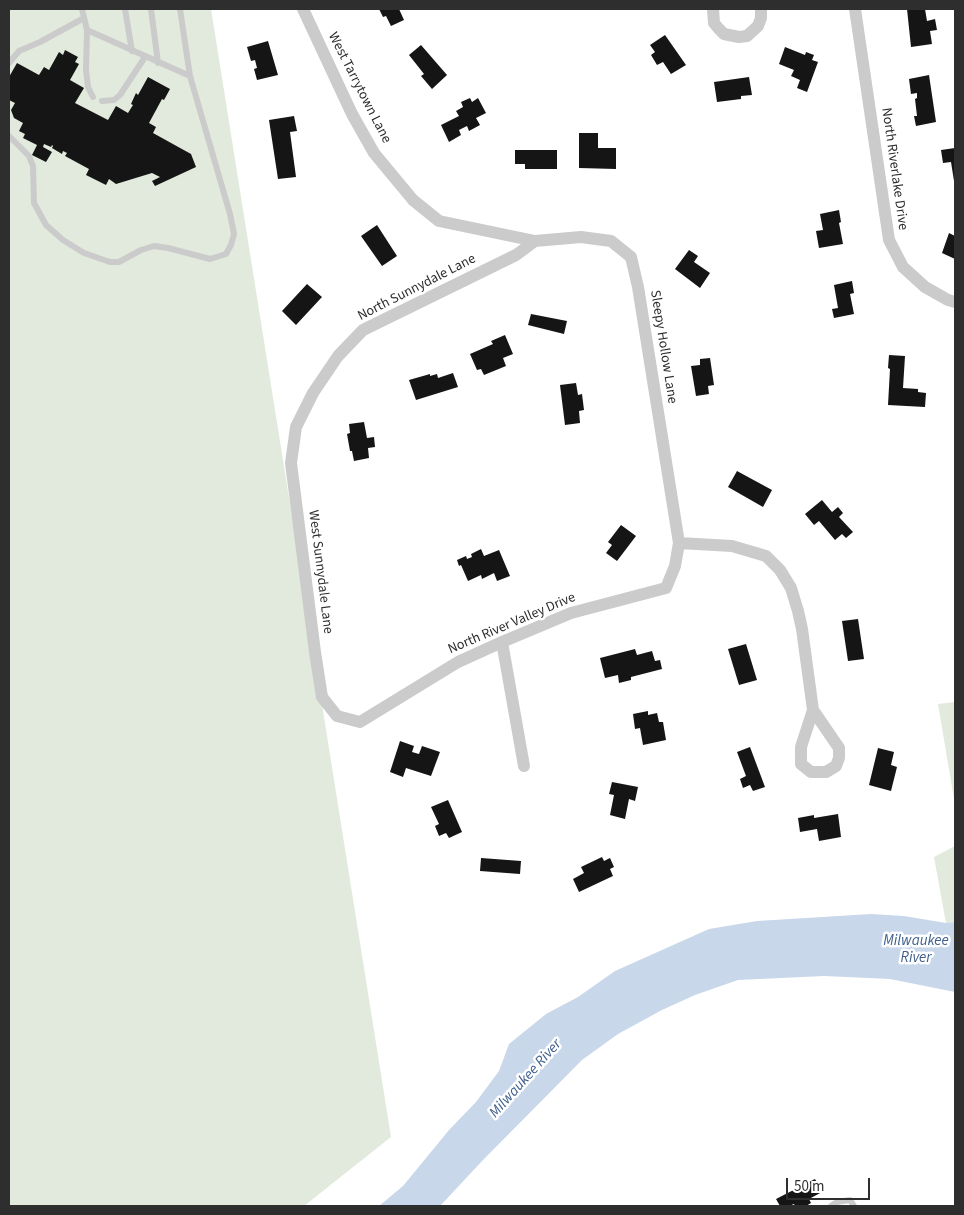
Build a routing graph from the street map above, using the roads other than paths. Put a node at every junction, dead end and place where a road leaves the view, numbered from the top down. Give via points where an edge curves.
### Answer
1 (82, 9) edge
2 (125, 9) edge
3 (150, 9) edge
4 (180, 9) edge
5 (303, 9) edge
6 (713, 9) edge
7 (765, 9) edge
8 (855, 9) edge
9 (84, 18) junction
10 (87, 30) junction
11 (132, 51) junction
12 (145, 57) junction
13 (158, 63) junction
14 (9, 64) edge
15 (190, 76) junction
16 (93, 97) dead end
17 (102, 102) dead end
18 (9, 136) edge
19 (534, 241) junction
20 (955, 302) edge
21 (296, 426) joint
22 (679, 543) junction
23 (502, 642) junction
24 (813, 710) junction
25 (337, 716) joint
26 (524, 766) dead end
27 (831, 1206) edge
28 (854, 1206) edge

1 - 9 lane
2 - 11 lane
3 - 13 lane
4 - 15 lane
5 - 19 street, West Tarrytown Lane via 374,153 413,200 440,221
6 - 7 street via 718,29 739,38 747,36 758,26
8 - 20 street, North Riverlake Drive via 889,240 903,267 925,287
9 - 10 lane
9 - 14 lane via 19,51
10 - 11 lane
10 - 16 lane via 86,70
11 - 12 lane
12 - 13 lane
12 - 17 lane via 120,95
13 - 15 lane
15 - 18 lane via 234,234 226,254 218,258 154,246 119,262 84,253 46,224 34,203 33,166 29,156
19 - 21 street, North Sunnydale Lane via 516,255 363,330 338,356
19 - 22 street, Sleepy Hollow Lane via 581,236 611,241 631,257
21 - 25 street, West Sunnydale Lane via 291,463 315,652 322,697
22 - 23 street, North River Valley Drive via 675,566 666,588 571,613
22 - 24 street via 732,546 766,556 780,570 791,588 798,610
23 - 25 street, North River Valley Drive via 458,662 360,722
23 - 26 street
24 - 24 street via 801,747 801,764 811,772 826,772 836,766 839,748
27 - 28 lane via 850,1200

